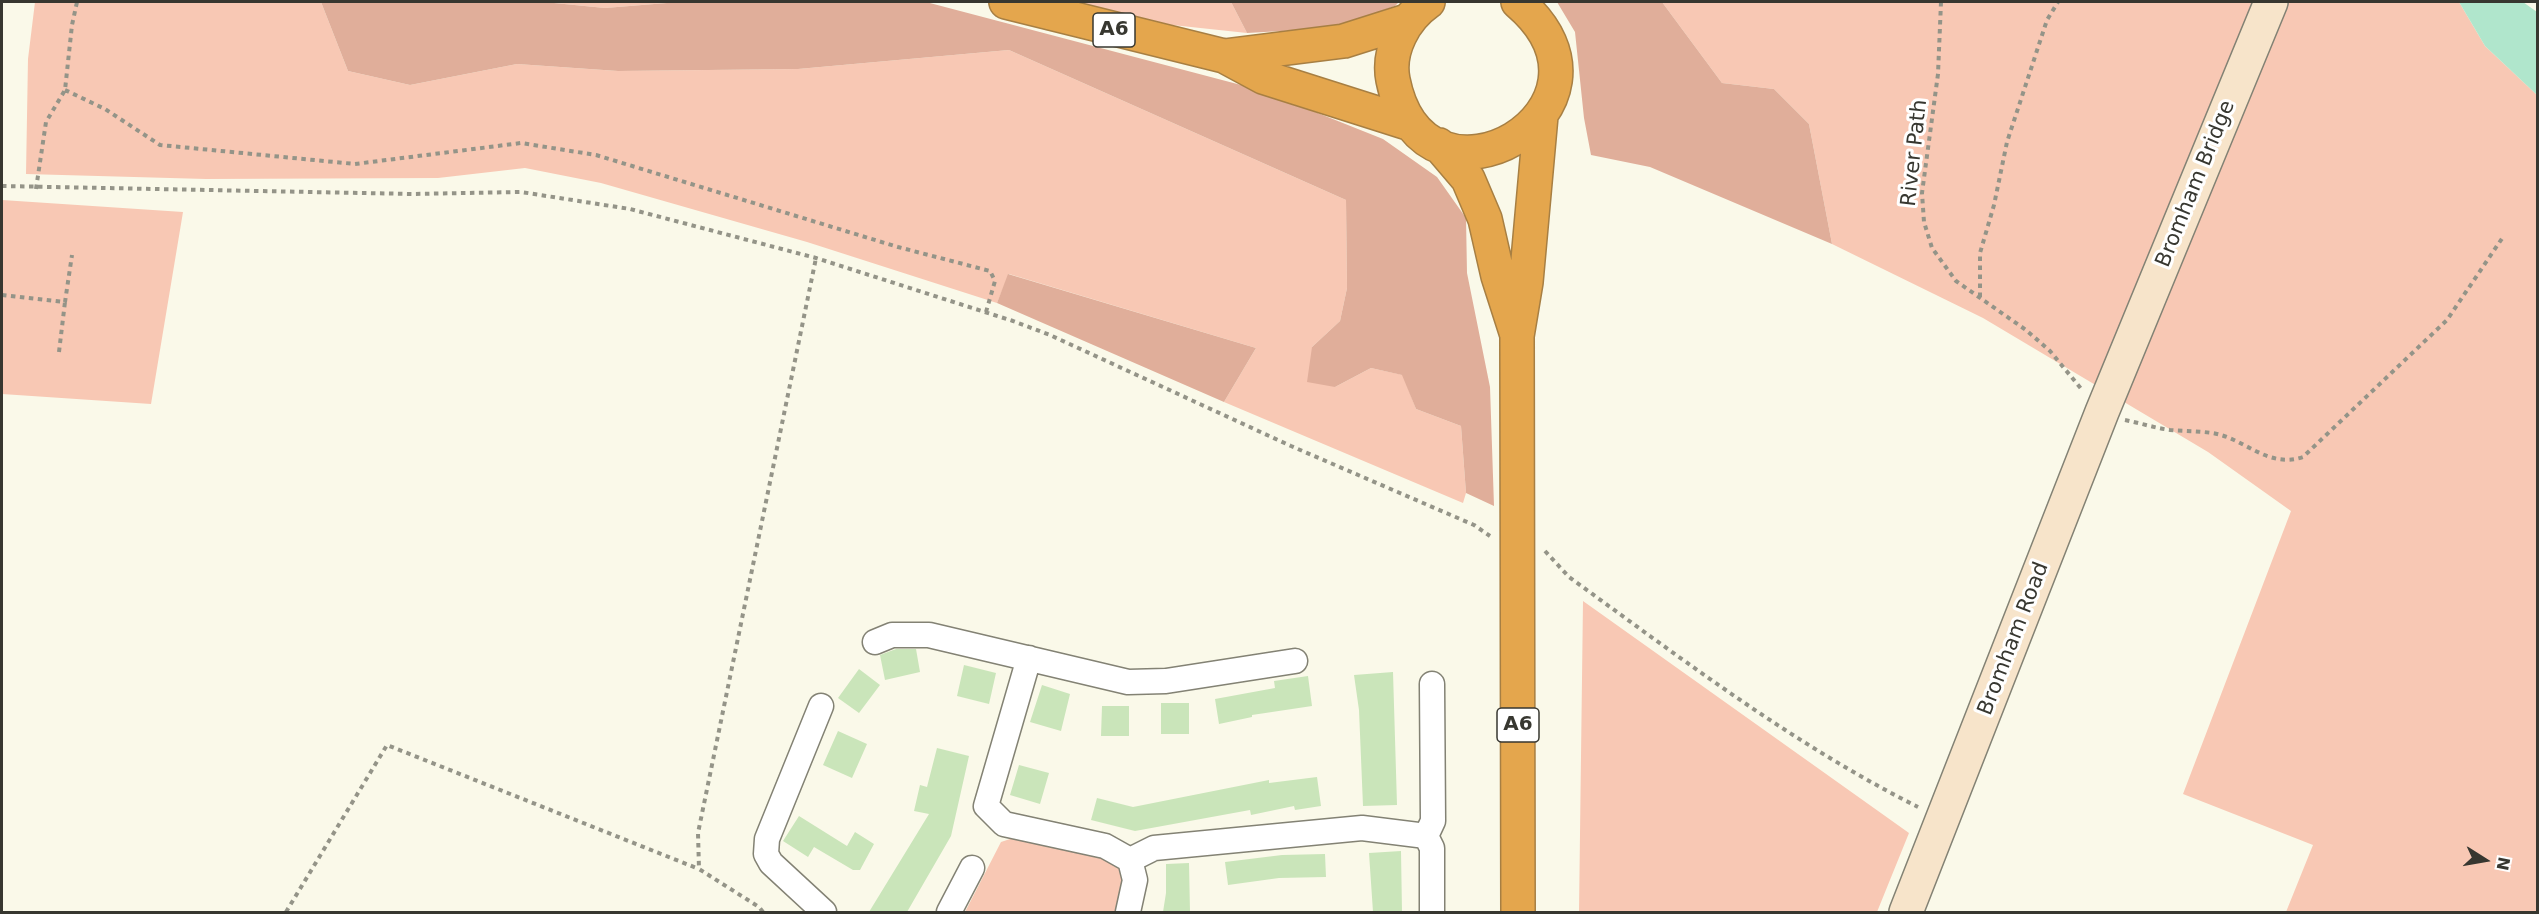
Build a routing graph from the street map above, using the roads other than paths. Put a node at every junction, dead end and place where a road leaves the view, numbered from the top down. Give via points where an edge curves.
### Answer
1 (1006, 2) edge
2 (1518, 2) edge
3 (2271, 2) edge
4 (1418, 11) edge
5 (1224, 56) junction
6 (1541, 116) junction
7 (1411, 124) junction
8 (1439, 145) junction
9 (1517, 336) junction
10 (2121, 366) joint
11 (875, 642) dead end
12 (1029, 658) junction
13 (1295, 661) dead end
14 (1432, 684) dead end
15 (821, 706) dead end
16 (1426, 836) junction
17 (1130, 860) junction
18 (972, 868) dead end
19 (824, 912) edge
20 (949, 912) edge
21 (1128, 912) edge
22 (1432, 912) edge
23 (1518, 912) edge
24 (1906, 912) edge

1 - 5 highway, A6
2 - 6 highway via 1535,15 1554,54 1551,97
3 - 10 street, Bromham Bridge
4 - 5 highway, A6 via 1344,41
4 - 7 highway via 1395,46 1391,73 1397,100
5 - 7 highway, A6 via 1263,77
6 - 8 highway via 1526,133 1495,148 1461,151
6 - 9 highway, A6 via 1526,282
7 - 8 highway
8 - 9 highway, A6 via 1468,179 1485,219
9 - 23 highway, A6
10 - 24 street, Bromham Road via 2111,416
11 - 12 street via 892,635 929,635
12 - 13 street via 1128,682 1166,681
12 - 17 street via 986,806 1004,824 1105,846
14 - 16 street via 1433,821
15 - 19 street via 767,838 766,854
16 - 17 street via 1362,828 1154,848
16 - 22 street via 1432,848
17 - 21 street via 1135,880
18 - 20 street

